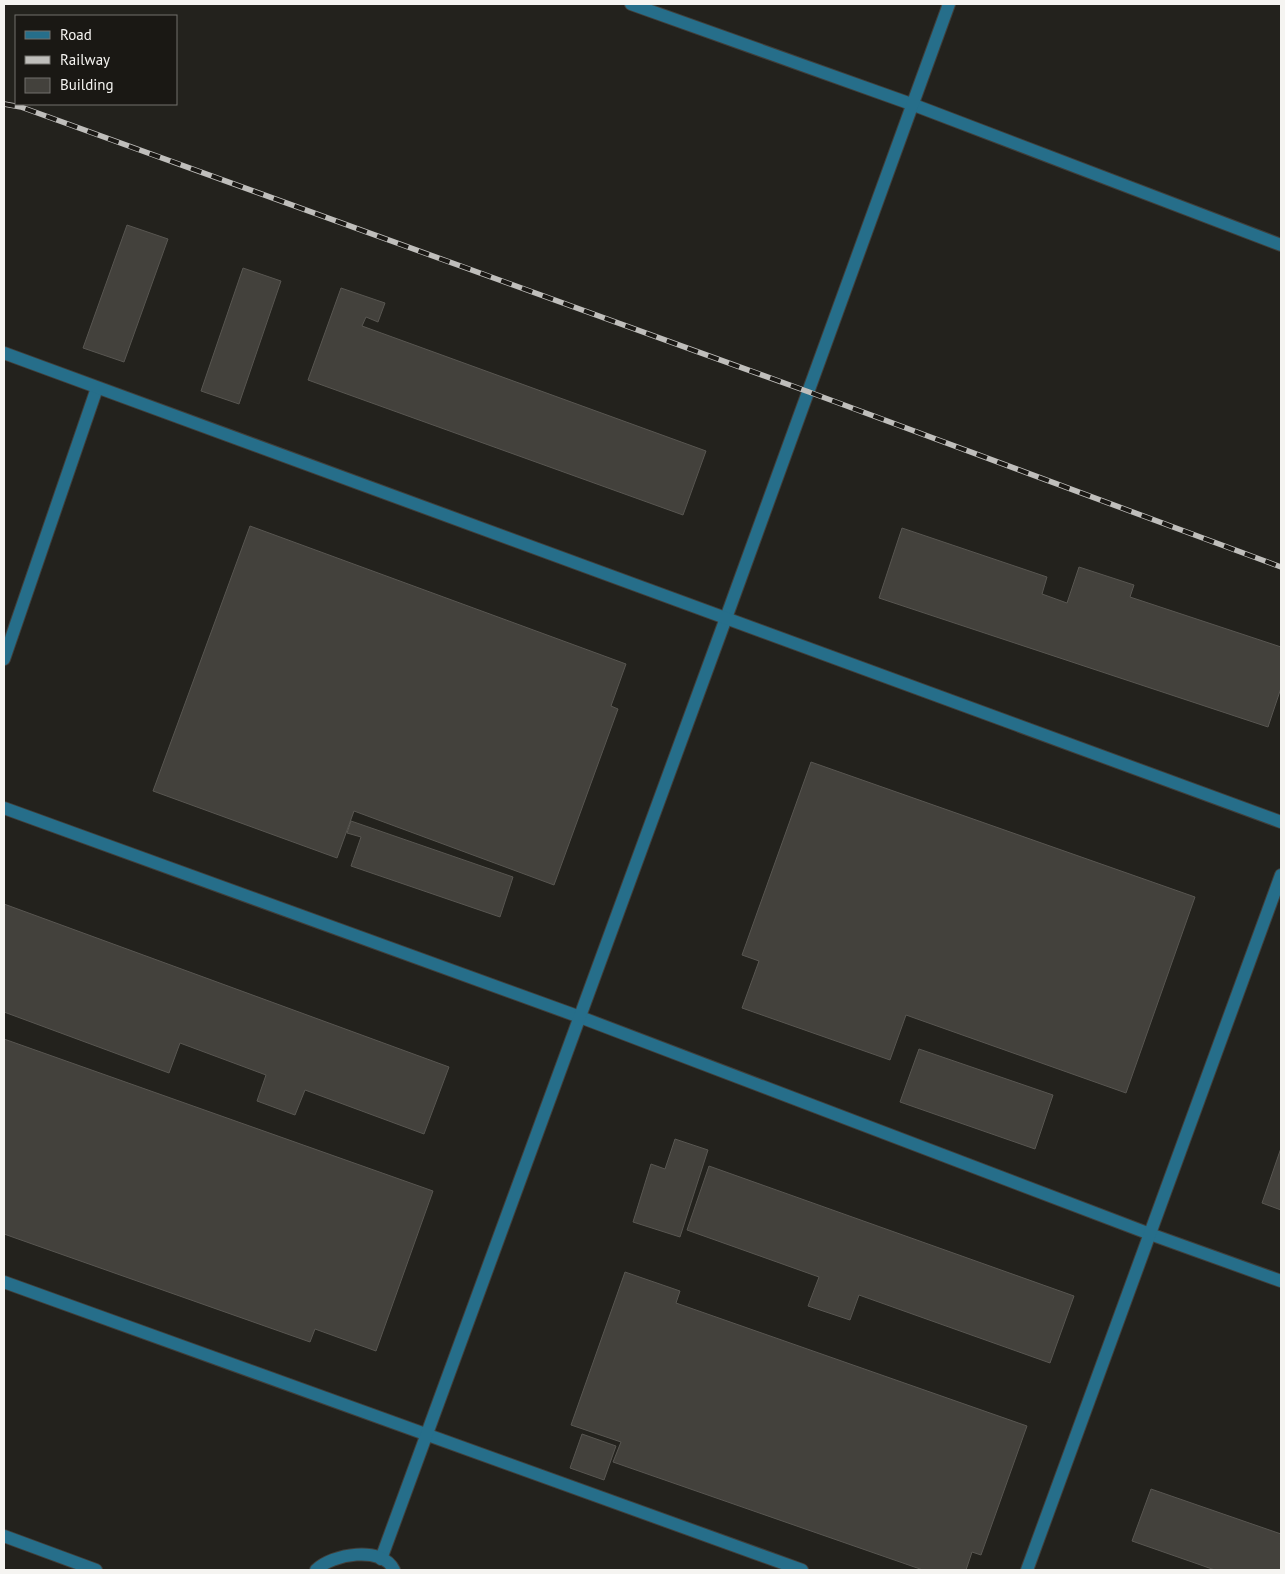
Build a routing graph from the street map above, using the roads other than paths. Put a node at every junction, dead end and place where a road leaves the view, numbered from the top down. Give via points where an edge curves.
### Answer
1 (631, 4) edge
2 (950, 4) edge
3 (914, 105) junction
4 (1281, 245) edge
5 (4, 353) edge
6 (97, 388) junction
7 (726, 618) junction
8 (4, 659) edge
9 (4, 808) edge
10 (1281, 822) edge
11 (1281, 875) edge
12 (580, 1017) junction
13 (1150, 1234) junction
14 (1281, 1281) edge
15 (4, 1282) edge
16 (427, 1435) junction
17 (4, 1536) edge
18 (381, 1560) junction
19 (96, 1570) edge
20 (316, 1570) edge
21 (394, 1570) edge
22 (802, 1570) edge
23 (1027, 1570) edge

1 - 3 street
2 - 3 street
3 - 4 street
3 - 7 street
5 - 6 street
6 - 7 street
6 - 8 street
7 - 10 street
7 - 12 street
9 - 12 street
11 - 13 street
12 - 13 street
12 - 16 street
13 - 14 street
13 - 23 street
15 - 16 street
16 - 18 street
16 - 22 street
17 - 19 street
18 - 20 street via 375,1556 350,1554 324,1563
18 - 21 street

